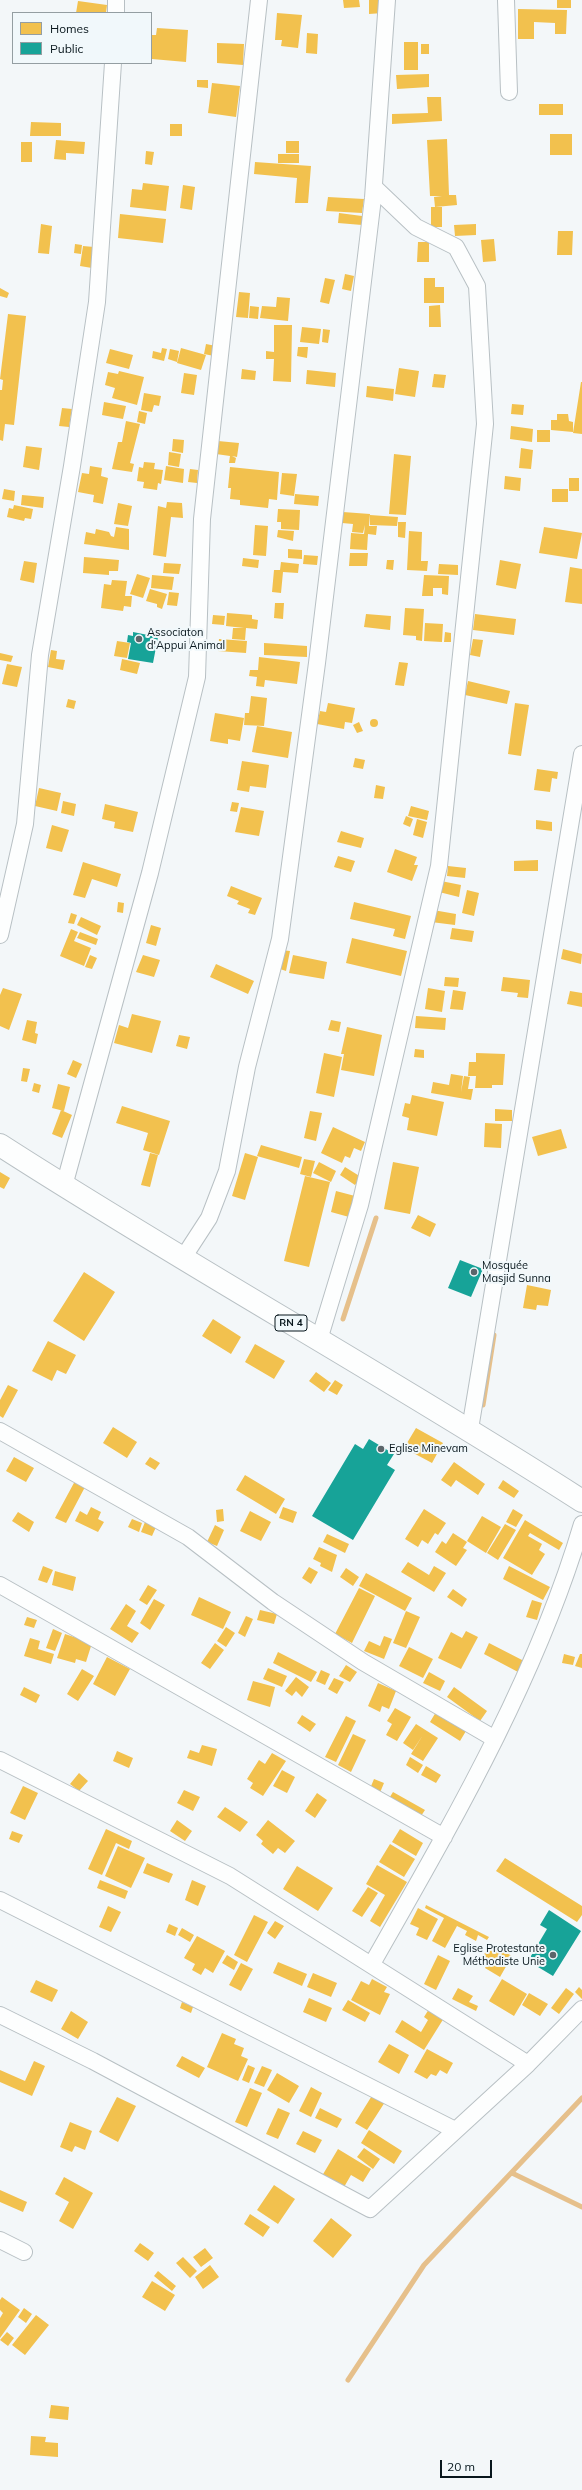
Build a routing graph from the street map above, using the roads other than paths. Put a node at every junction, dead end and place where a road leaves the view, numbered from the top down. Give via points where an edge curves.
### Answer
1 (116, 0) edge
2 (259, 0) edge
3 (387, 0) edge
4 (506, 0) edge
5 (116, 12) edge
6 (113, 64) edge
7 (509, 92) dead end
8 (374, 187) junction
9 (582, 754) edge
10 (0, 935) edge
11 (0, 1145) edge
12 (64, 1186) junction
13 (183, 1258) junction
14 (319, 1340) junction
15 (470, 1429) junction
16 (0, 1431) edge
17 (582, 1501) edge
18 (582, 1524) edge
19 (0, 1585) edge
20 (495, 1739) junction
21 (0, 1760) edge
22 (444, 1837) junction
23 (0, 1900) edge
24 (372, 1964) junction
25 (582, 2009) edge
26 (0, 2015) edge
27 (528, 2064) junction
28 (455, 2130) junction
29 (0, 2240) edge
30 (24, 2252) dead end

1 - 5 street
2 - 12 street via 202,519 196,677 150,873
3 - 8 street
4 - 7 street
6 - 10 street via 97,302 40,655 25,824
8 - 13 street via 318,664 280,939 247,1067 227,1171 209,1218
8 - 14 street via 416,227 456,247 477,286 485,424 439,866 360,1205
9 - 15 street
11 - 12 main road, RN 4
12 - 13 main road, RN 4
13 - 14 main road, RN 4
14 - 15 main road, RN 4
15 - 17 main road, RN 4
16 - 20 street via 188,1537 273,1602 363,1662
18 - 20 street via 569,1568
19 - 22 street
20 - 22 street
21 - 24 street via 230,1876
22 - 24 street
23 - 28 street
24 - 27 street
25 - 27 street
26 - 28 street via 93,2060 370,2209
27 - 28 street
29 - 30 street

